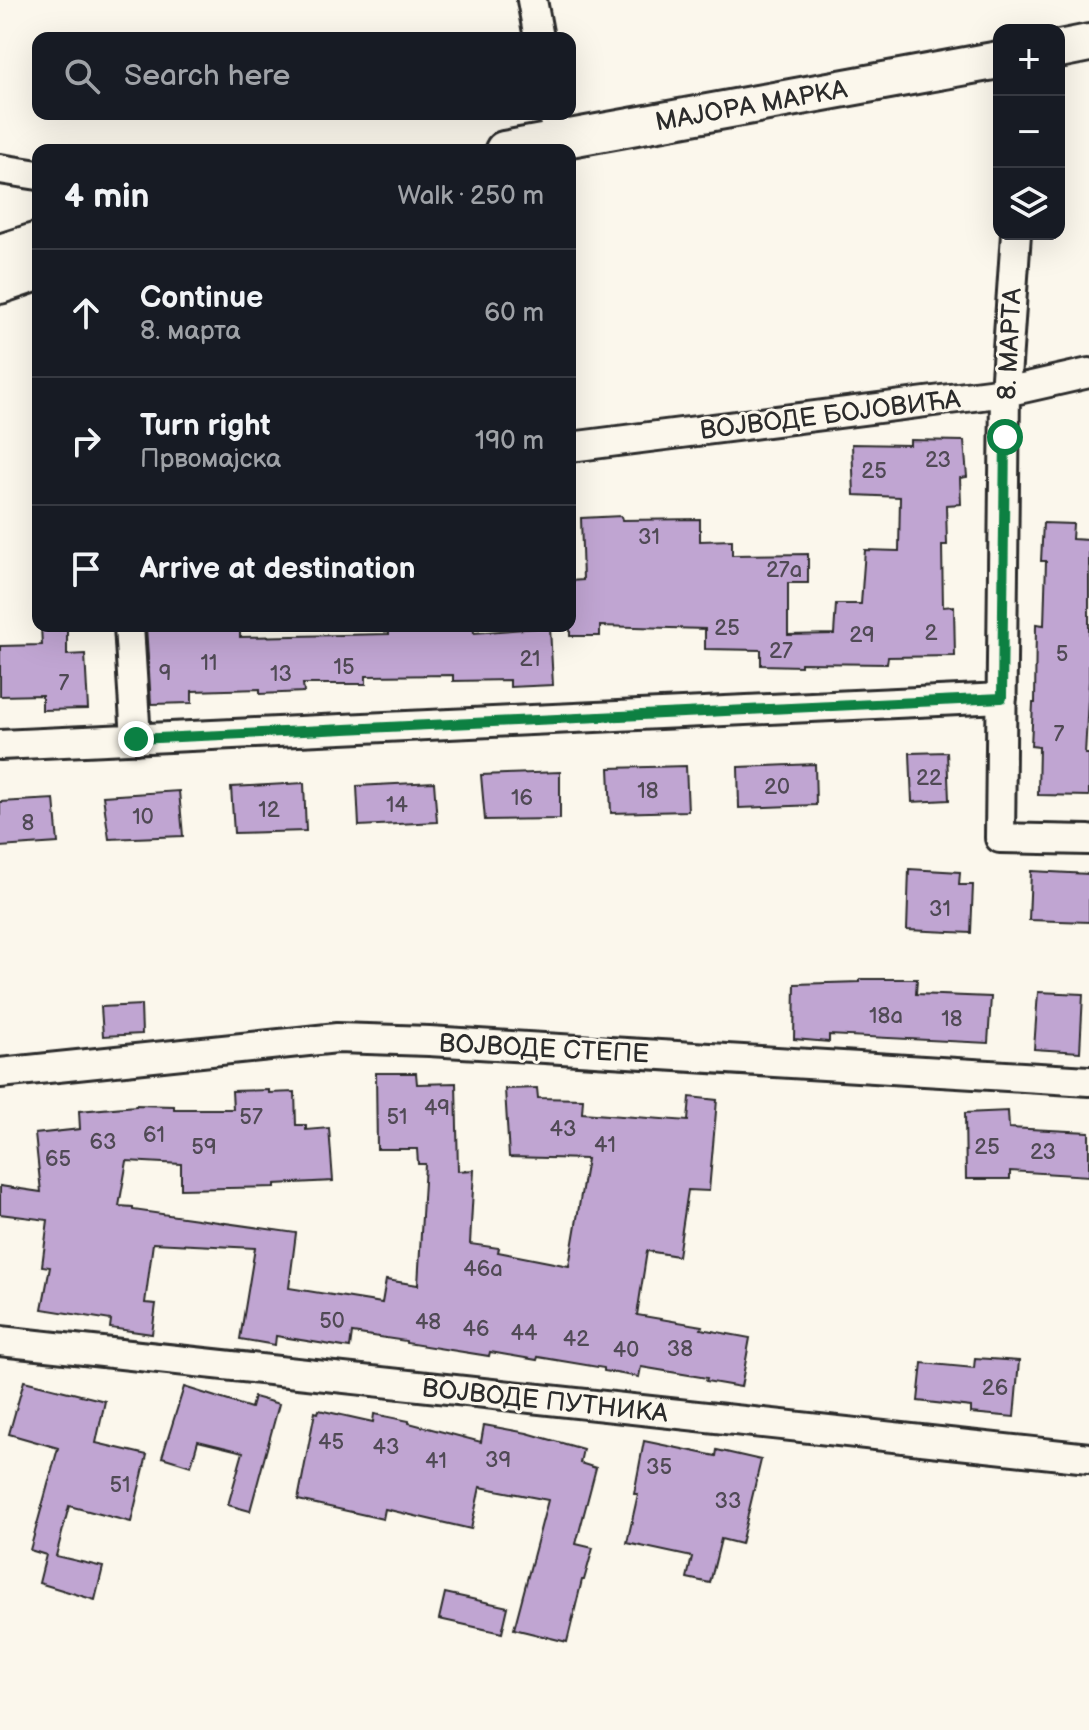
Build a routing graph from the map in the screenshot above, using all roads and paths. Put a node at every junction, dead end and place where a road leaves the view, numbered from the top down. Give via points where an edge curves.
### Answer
1 (532, 0) edge
2 (538, 32) edge
3 (1089, 43) edge
4 (1065, 48) edge
5 (993, 61) edge
6 (555, 127) edge
7 (517, 144) edge
8 (0, 169) edge
9 (32, 174) edge
10 (1016, 240) edge
11 (32, 243) edge
12 (0, 253) edge
13 (32, 274) edge
14 (0, 285) edge
15 (1089, 373) edge
16 (1005, 392) junction
17 (576, 446) edge
18 (129, 632) edge
19 (1002, 698) junction
20 (136, 739) junction
21 (0, 745) edge
22 (1089, 840) edge
23 (0, 1073) edge
24 (1089, 1081) edge
25 (0, 1341) edge
26 (1089, 1458) edge

1 - 2 street
3 - 4 street
5 - 6 street, МАЈОРА МАРКА
6 - 7 street, МАЈОРА МАРКА
8 - 9 street
10 - 16 street, 8. МАРТА
11 - 12 street
13 - 14 street
15 - 16 street, ВОЈВОДЕ БОЈОВИЋА
16 - 17 street, ВОЈВОДЕ БОЈОВИЋА
16 - 19 street, 8. МАРТА
18 - 20 street
19 - 20 street
19 - 22 street, 8. МАРТА via 1000,838
20 - 21 street
23 - 24 street, ВОЈВОДЕ СТЕПЕ via 337,1038
25 - 26 street, ВОЈВОДЕ ПУТНИКА

